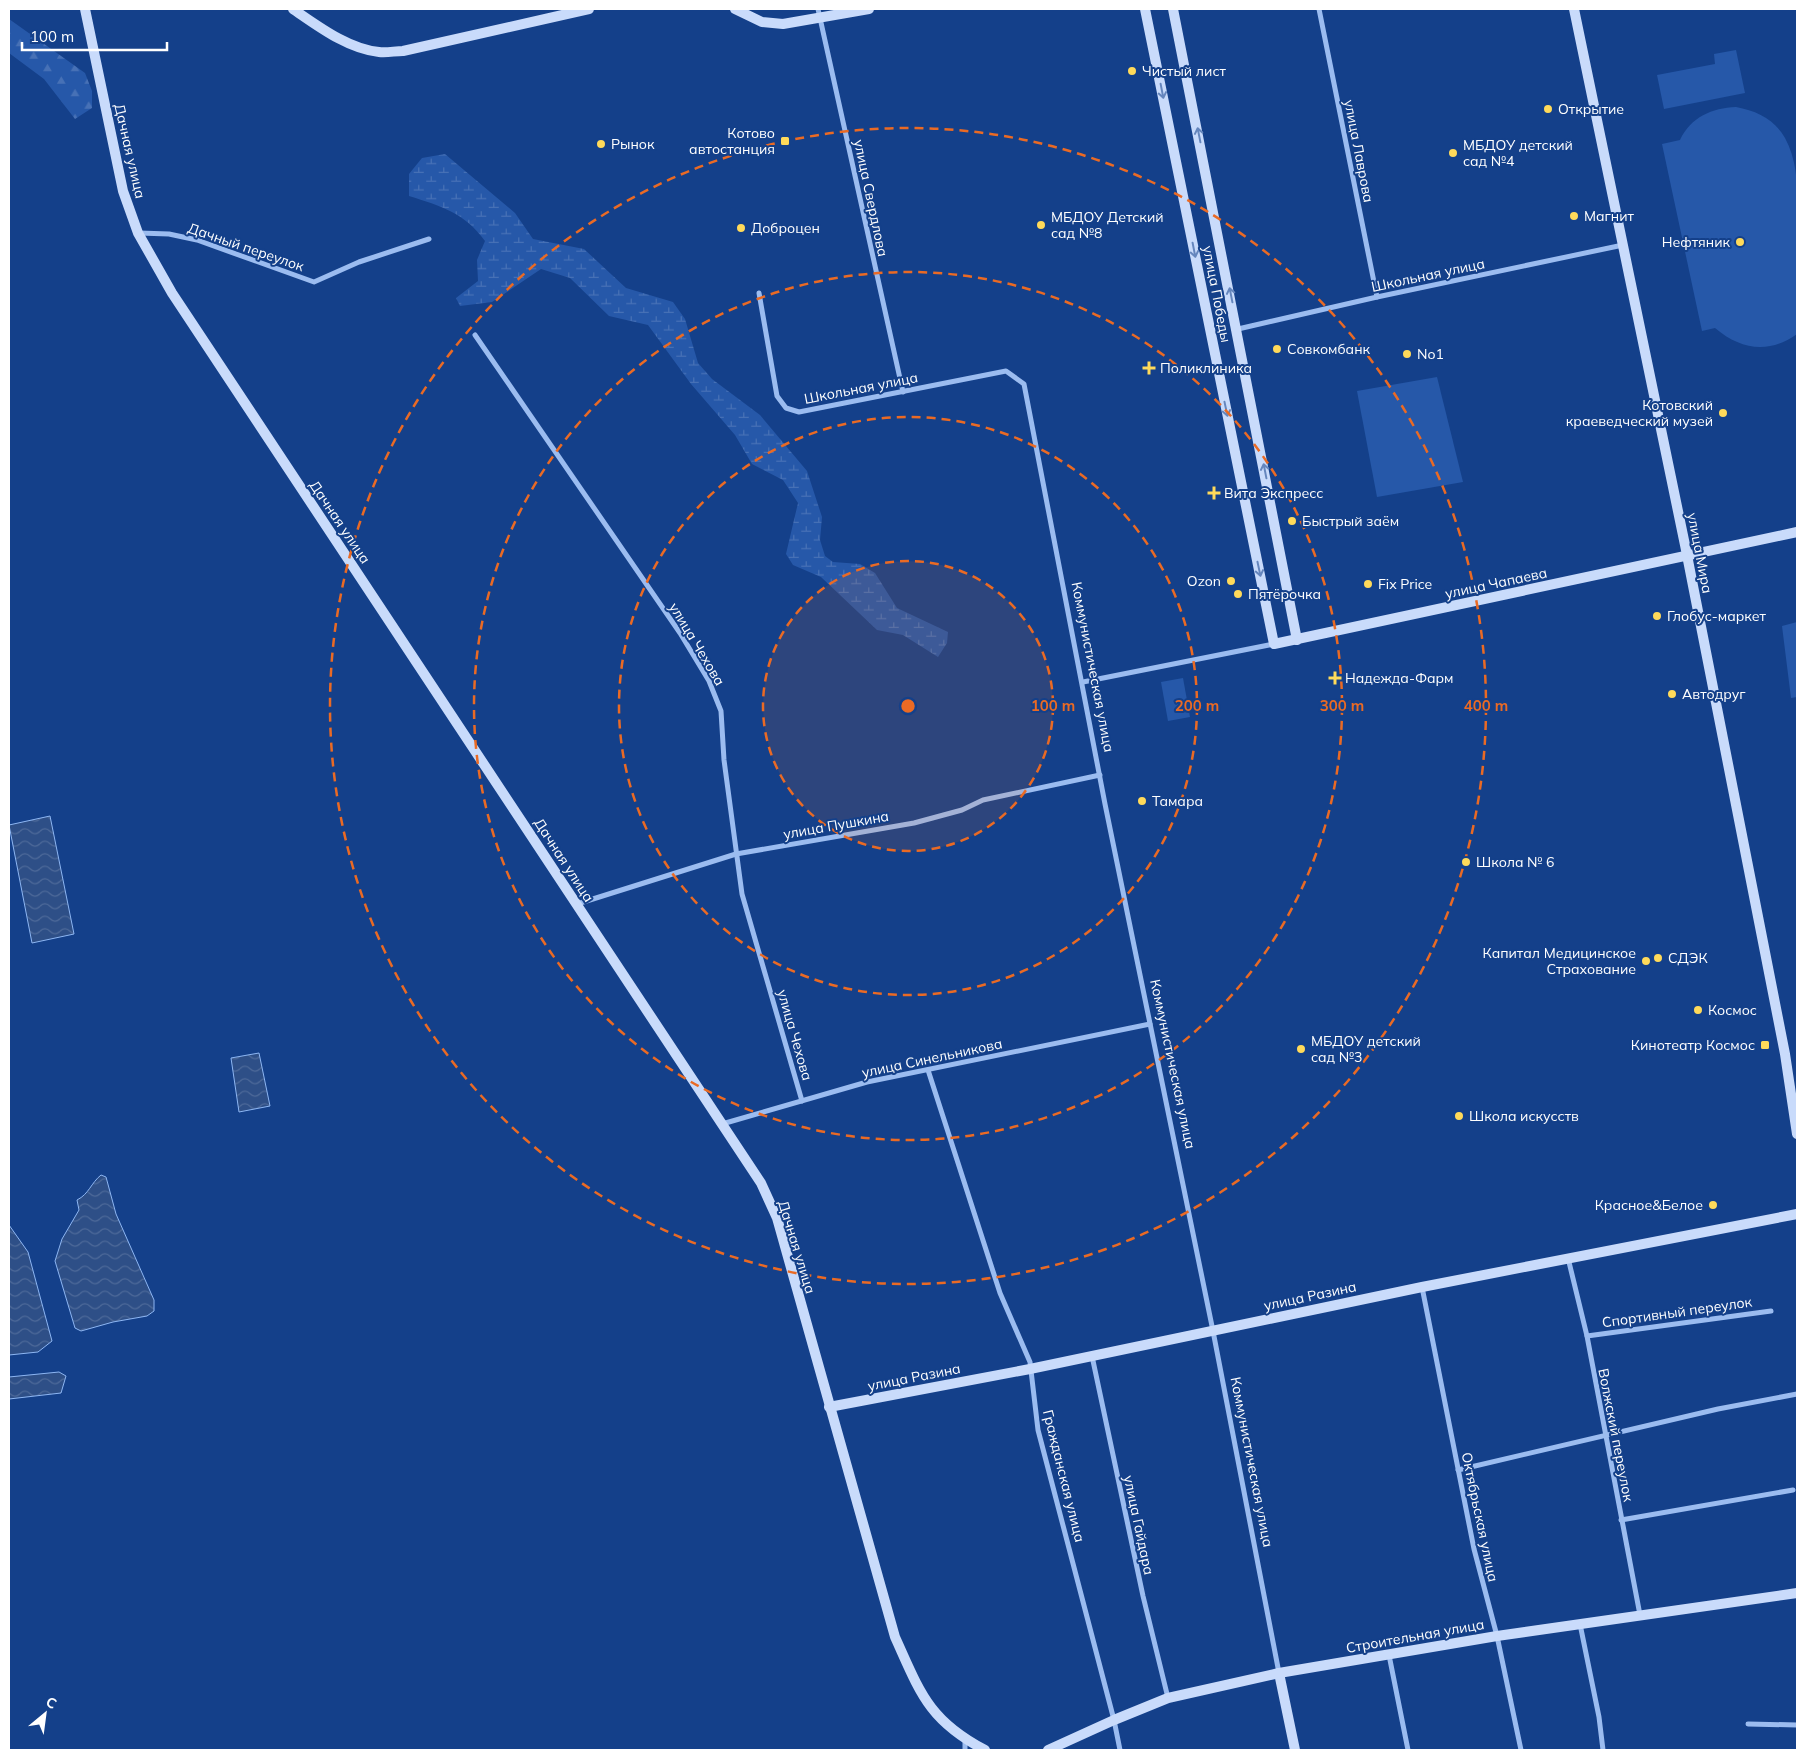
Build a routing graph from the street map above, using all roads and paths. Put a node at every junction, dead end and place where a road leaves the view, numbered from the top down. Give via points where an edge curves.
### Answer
1 (85, 9) edge
2 (293, 9) edge
3 (589, 9) edge
4 (734, 9) edge
5 (869, 9) edge
6 (1145, 9) edge
7 (1173, 9) edge
8 (1319, 9) edge
9 (1574, 9) edge
10 (819, 14) edge
11 (138, 233) junction
12 (429, 238) dead end
13 (1622, 246) junction
14 (759, 293) dead end
15 (1377, 297) junction
16 (1238, 329) junction
17 (475, 335) dead end
18 (1024, 384) joint
19 (902, 392) junction
20 (1797, 532) edge
21 (1687, 556) junction
22 (1297, 640) junction
23 (1274, 644) junction
24 (1083, 682) junction
25 (1100, 775) junction
26 (736, 854) junction
27 (576, 904) junction
28 (1150, 1024) junction
29 (928, 1070) junction
30 (802, 1101) junction
31 (722, 1124) junction
32 (1797, 1134) edge
33 (1797, 1214) edge
34 (1568, 1258) junction
35 (1422, 1286) junction
36 (1770, 1311) dead end
37 (1214, 1331) junction
38 (1587, 1336) junction
39 (1092, 1356) junction
40 (1030, 1369) junction
41 (1797, 1394) edge
42 (829, 1407) junction
43 (1604, 1437) junction
44 (1458, 1470) junction
45 (1793, 1490) dead end
46 (1621, 1520) junction
47 (1797, 1593) edge
48 (1640, 1616) junction
49 (1580, 1624) junction
50 (1497, 1636) junction
51 (1389, 1654) junction
52 (1279, 1673) junction
53 (1168, 1698) junction
54 (1114, 1720) junction
55 (1748, 1724) dead end
56 (1797, 1724) edge
57 (965, 1745) edge
58 (985, 1750) edge
59 (1048, 1750) edge
60 (1120, 1750) edge
61 (1295, 1750) edge
62 (1408, 1750) edge
63 (1522, 1750) edge
64 (1603, 1750) edge

1 - 11 street, Дачная улица via 123,191
2 - 3 street via 354,45 379,52 403,51
4 - 10 street via 762,22 776,23
5 - 10 street
6 -> 23 street, улица Победы
16 -> 7 street, улица Победы
8 - 15 street, улица Лаврова
9 - 13 street, улица Мира
10 - 19 street, улица Свердлова
11 - 12 street, Дачный переулок via 168,234 197,240 314,282 359,262
11 - 27 street, Дачная улица via 172,293
13 - 15 street, Школьная улица
13 - 21 street, улица Мира
14 - 19 street, Школьная улица via 777,396 786,408 799,412
15 - 16 street, Школьная улица
22 -> 16 street, улица Победы
17 - 26 street, улица Чехова via 680,633 709,681 721,711
18 - 19 street, Школьная улица via 1006,371
18 - 24 street, Коммунистическая улица
20 - 21 street, улица Чапаева
21 - 22 street, улица Чапаева
21 - 32 street, улица Мира via 1785,1054
22 - 23 street, улица Чапаева
23 - 24 street, улица Чапаева
24 - 25 street, Коммунистическая улица
25 - 26 street, улица Пушкина via 983,800 962,810 914,823
25 - 28 street, Коммунистическая улица
26 - 27 street, улица Пушкина
26 - 30 street, улица Чехова via 742,894
27 - 31 street, Дачная улица
28 - 29 street, улица Синельникова
28 - 37 street, Коммунистическая улица
29 - 30 street, улица Синельникова via 866,1082
29 - 40 street, Гражданская улица via 1000,1293 1021,1337
30 - 31 street, улица Синельникова
31 - 42 street, Дачная улица via 761,1182 777,1218
33 - 34 street, улица Разина
34 - 35 street, улица Разина
34 - 38 street, Волжский переулок
35 - 37 street, улица Разина
35 - 44 street, Октябрьская улица
36 - 38 street, Спортивный переулок
37 - 39 street, улица Разина
37 - 52 street, Коммунистическая улица
38 - 43 street, Волжский переулок
39 - 40 street, улица Разина
39 - 53 street, улица Гайдара via 1142,1596
40 - 42 street, улица Разина
40 - 54 street, Гражданская улица via 1038,1430
41 - 43 street
42 - 57 street, Дачная улица via 895,1637 923,1698
43 - 44 street
43 - 46 street, Волжский переулок
44 - 50 street, Октябрьская улица
45 - 46 street
46 - 48 street, Волжский переулок
47 - 48 street, Строительная улица
48 - 49 street, Строительная улица
49 - 50 street, Строительная улица
49 - 64 street via 1600,1717
50 - 51 street, Строительная улица
50 - 63 street, Октябрьская улица
51 - 52 street, Строительная улица
51 - 62 street
52 - 53 street, Строительная улица
52 - 61 street, Коммунистическая улица
53 - 54 street, Строительная улица
54 - 59 street, Строительная улица
54 - 60 street, Гражданская улица
55 - 56 street
57 - 58 street

